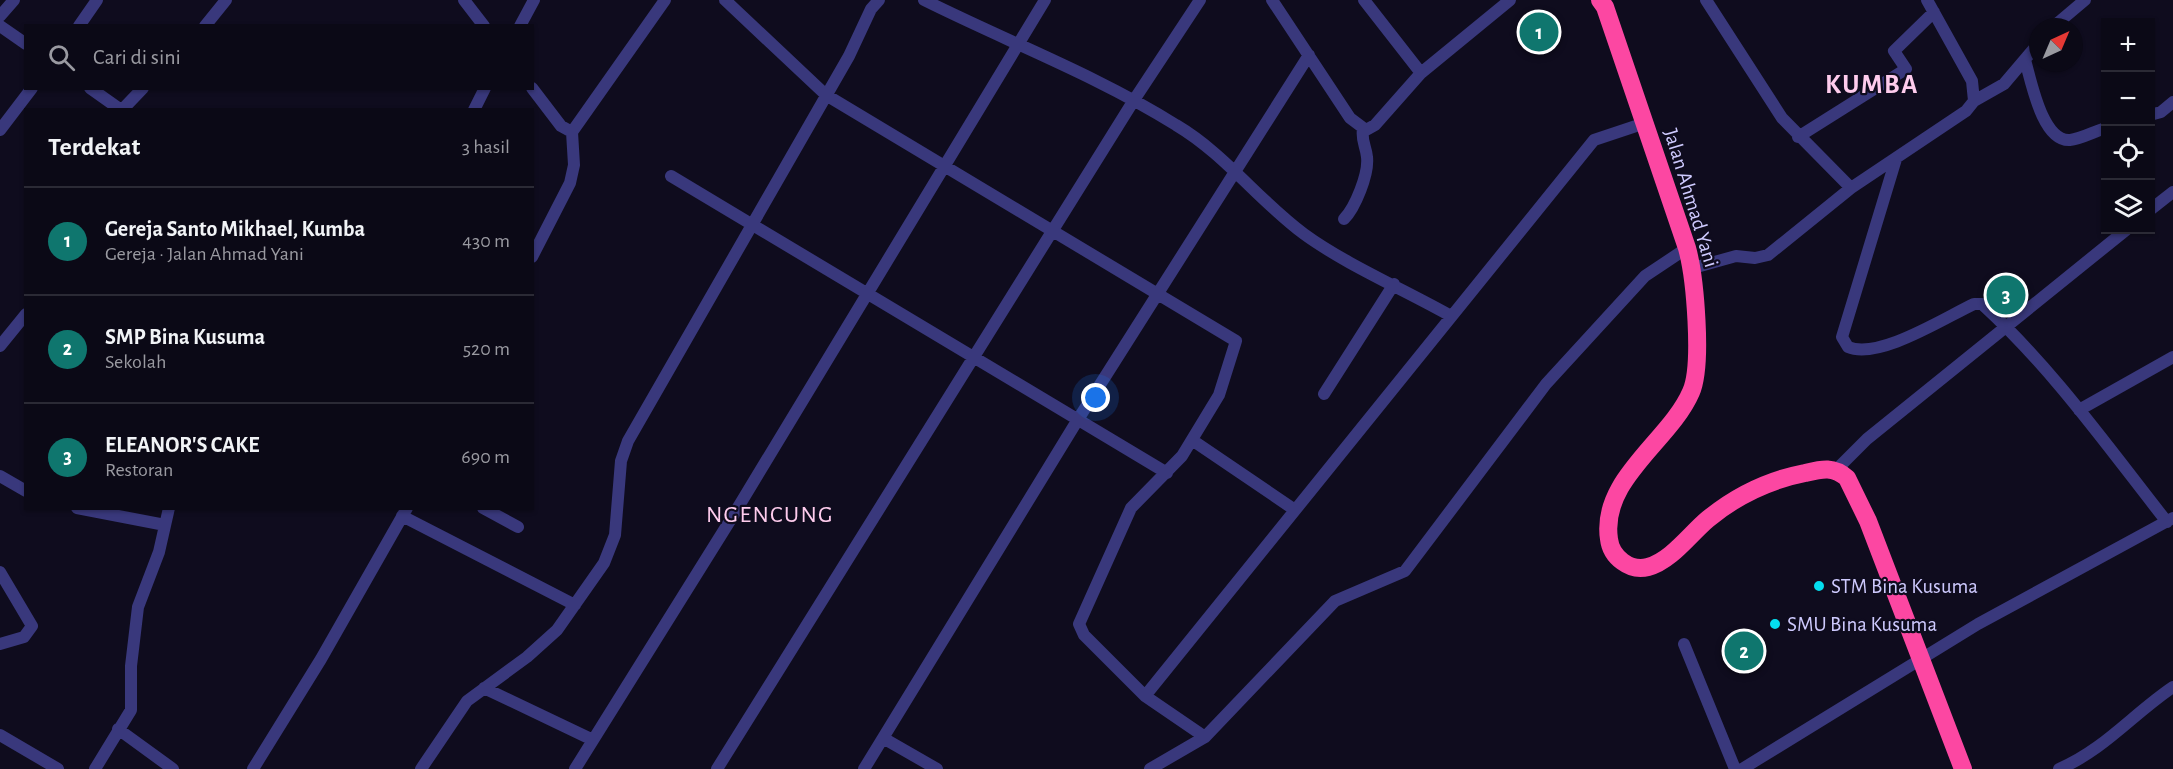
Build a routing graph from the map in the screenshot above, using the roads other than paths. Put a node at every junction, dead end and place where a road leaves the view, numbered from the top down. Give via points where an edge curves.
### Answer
1 (14, 0) edge
2 (98, 0) edge
3 (226, 0) edge
4 (464, 0) edge
5 (534, 0) edge
6 (665, 0) edge
7 (725, 0) edge
8 (924, 0) edge
9 (1045, 0) edge
10 (1200, 0) edge
11 (1272, 0) edge
12 (1364, 0) edge
13 (1510, 0) edge
14 (1706, 0) edge
15 (1927, 0) edge
16 (2085, 0) edge
17 (1604, 2) edge
18 (872, 3) edge
19 (1934, 12) junction
20 (0, 16) edge
21 (2064, 18) edge
22 (80, 24) edge
23 (207, 24) edge
24 (482, 24) edge
25 (521, 24) edge
26 (0, 26) edge
27 (24, 43) edge
28 (1018, 44) junction
29 (1309, 55) junction
30 (2029, 55) edge
31 (2025, 60) junction
32 (1421, 73) junction
33 (30, 90) edge
34 (93, 90) edge
35 (141, 90) edge
36 (484, 90) edge
37 (534, 90) edge
38 (826, 95) junction
39 (1134, 100) junction
40 (1974, 101) junction
41 (2173, 102) edge
42 (119, 108) edge
43 (124, 108) edge
44 (475, 108) edge
45 (2155, 113) edge
46 (1645, 123) junction
47 (1363, 129) junction
48 (0, 130) edge
49 (2101, 130) edge
50 (572, 132) junction
51 (1798, 137) junction
52 (1896, 159) junction
53 (945, 165) junction
54 (1233, 172) junction
55 (671, 176) dead end
56 (1851, 188) junction
57 (2173, 192) edge
58 (2155, 207) edge
59 (1344, 219) dead end
60 (752, 224) junction
61 (1054, 229) junction
62 (2121, 234) edge
63 (1687, 248) junction
64 (534, 253) edge
65 (1693, 268) junction
66 (1394, 284) junction
67 (1159, 293) junction
68 (868, 294) junction
69 (24, 316) edge
70 (1450, 316) junction
71 (2006, 325) junction
72 (0, 346) edge
73 (2173, 357) edge
74 (976, 358) junction
75 (1324, 394) dead end
76 (2079, 410) junction
77 (1077, 421) junction
78 (1192, 440) junction
79 (1836, 470) junction
80 (1167, 473) junction
81 (0, 476) edge
82 (24, 490) edge
83 (87, 510) edge
84 (169, 510) edge
85 (487, 510) edge
86 (1295, 510) junction
87 (404, 512) edge
88 (2170, 520) edge
89 (165, 525) junction
90 (518, 527) dead end
91 (0, 572) edge
92 (575, 605) junction
93 (0, 644) edge
94 (1684, 644) dead end
95 (1923, 660) junction
96 (2173, 687) edge
97 (484, 688) junction
98 (1145, 696) junction
99 (118, 729) junction
100 (0, 735) edge
101 (1205, 736) junction
102 (883, 738) junction
103 (593, 740) junction
104 (58, 769) edge
105 (95, 769) edge
106 (173, 769) edge
107 (253, 769) edge
108 (421, 769) edge
109 (575, 769) edge
110 (717, 769) edge
111 (864, 769) edge
112 (937, 769) edge
113 (1150, 769) edge
114 (1735, 769) edge
115 (1742, 769) edge
116 (1963, 769) edge
117 (2060, 769) edge

1 - 20 street
2 - 22 street
3 - 23 street
4 - 24 street
5 - 25 street
6 - 50 street
7 - 38 street
8 - 28 street
9 - 28 street
10 - 39 street
11 - 29 street
12 - 32 street
13 - 32 street
14 - 51 street via 1766,96
15 - 19 street
16 - 21 street
17 - 46 highway, Jalan Ahmad Yani
18 - 38 street
19 - 40 street via 1972,81
19 - 51 street via 1894,51 1906,69
26 - 27 street
28 - 39 street
28 - 53 street
29 - 47 street via 1344,109
29 - 54 street
30 - 31 street
31 - 40 street via 2004,84
31 - 49 street via 2041,114 2058,137 2070,140
32 - 47 street via 1370,130
33 - 48 street
34 - 42 street
35 - 43 street
36 - 44 street
37 - 50 street via 561,126
38 - 53 street
38 - 60 street
39 - 54 street via 1213,150
39 - 61 street
40 - 52 street via 1957,120
41 - 45 street
46 - 63 highway, Jalan Ahmad Yani
46 - 70 street via 1594,140
47 - 59 street via 1361,139 1367,163 1355,205
50 - 64 street via 574,165 570,183
51 - 56 street
52 - 56 street
52 - 71 street via 1842,336 1848,347 1857,351 1887,345 1974,304 1982,304
53 - 61 street
53 - 68 street
54 - 66 street via 1312,240
54 - 67 street
55 - 60 street
56 - 65 street via 1767,255 1736,256
57 - 58 street
60 - 68 street
60 - 92 street via 628,441 621,461 615,535 604,562
61 - 67 street
61 - 74 street
62 - 71 street
63 - 65 highway, Jalan Ahmad Yani
63 - 101 street via 1645,276 1546,384 1405,571 1335,602
65 - 79 highway, Jalan Ahmad Yani via 1696,356 1692,389 1676,416 1627,478 1612,506 1612,550 1626,564 1637,569 1649,567 1709,518 1756,488 1781,478 1822,469
66 - 70 street
66 - 75 street
67 - 77 street
67 - 78 street via 1236,341 1224,384
68 - 74 street
68 - 103 street
69 - 72 street
70 - 86 street
71 - 76 street
71 - 79 street via 1867,439
73 - 76 street
74 - 77 street
74 - 110 street
76 - 88 street
77 - 80 street
77 - 102 street
78 - 80 street
78 - 86 street
79 - 95 highway via 1847,478 1868,521
80 - 98 street via 1125,517 1080,624 1084,635
81 - 82 street
83 - 89 street
84 - 89 street
85 - 90 street
86 - 98 street
87 - 92 street
87 - 107 street
88 - 95 street via 1978,624
89 - 99 street via 138,607 131,666 132,704
91 - 93 street via 32,626 24,637
92 - 97 street via 540,645
94 - 114 street
95 - 115 street
95 - 116 highway
96 - 117 street via 2083,759
97 - 103 street
97 - 108 street via 467,701
98 - 101 street
99 - 105 street
99 - 106 street
100 - 104 street
101 - 113 street
102 - 111 street
102 - 112 street
103 - 109 street

